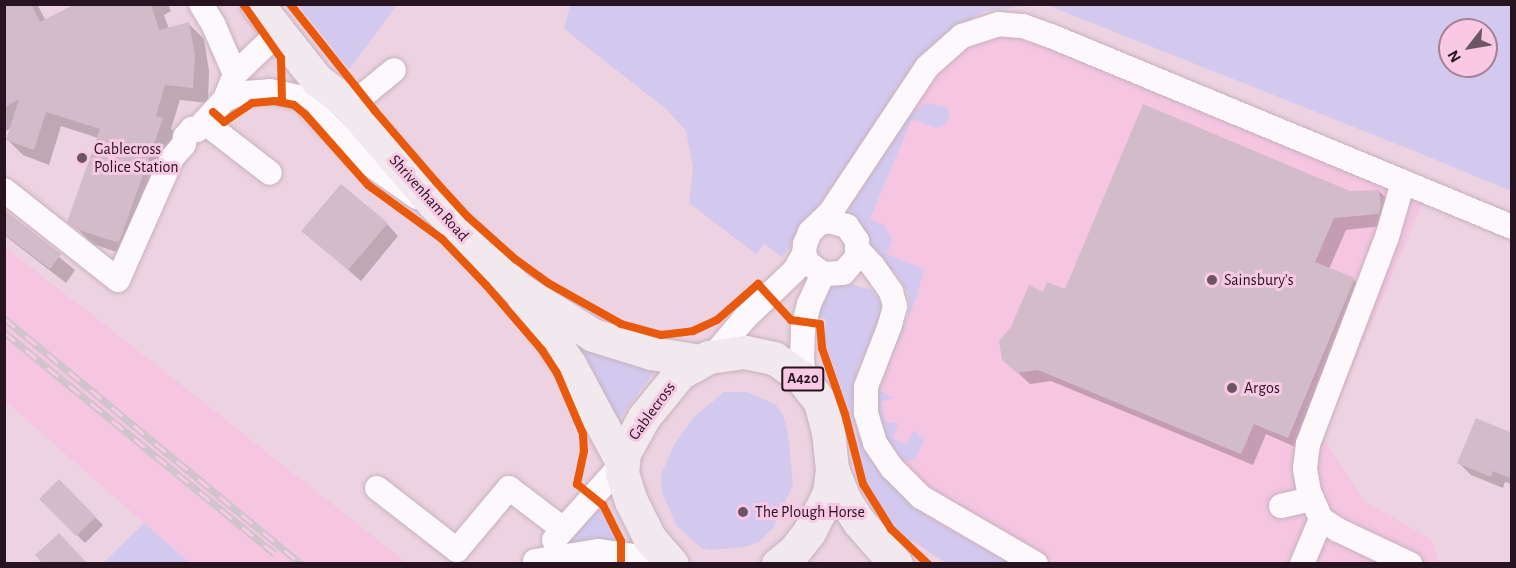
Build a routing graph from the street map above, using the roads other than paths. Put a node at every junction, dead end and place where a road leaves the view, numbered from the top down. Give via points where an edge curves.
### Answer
1 (201, 4) edge
2 (257, 4) edge
3 (287, 22) edge
4 (394, 70) dead end
5 (235, 74) junction
6 (225, 99) junction
7 (348, 105) junction
8 (195, 132) junction
9 (270, 174) dead end
10 (1403, 182) junction
11 (4, 190) edge
12 (445, 216) junction
13 (821, 223) junction
14 (1512, 227) edge
15 (858, 250) junction
16 (804, 254) junction
17 (833, 273) junction
18 (882, 283) junction
19 (516, 288) junction
20 (707, 359) junction
21 (804, 380) junction
22 (622, 463) junction
23 (832, 469) junction
24 (376, 488) dead end
25 (1281, 506) dead end
26 (1317, 509) junction
27 (563, 529) junction
28 (563, 559) edge
29 (534, 562) edge
30 (670, 562) edge
31 (778, 564) edge
32 (896, 564) edge
33 (1036, 564) edge
34 (1302, 564) edge
35 (1410, 564) edge

1 - 5 street
2 - 3 highway, Shrivenham Road / A420
3 - 5 street
3 - 7 highway, Shrivenham Road / A420 via 317,80
4 - 7 street
5 - 6 street
6 - 8 street
6 - 12 street via 270,91 302,98 358,156
7 - 12 highway, Shrivenham Road / A420
8 - 9 street
8 - 11 street via 172,158 118,280
10 - 13 street via 1051,36 1023,26 998,24 962,36 927,67
10 - 14 street
10 - 26 street via 1383,248 1308,444 1305,469
12 - 19 highway, Shrivenham Road / A420
13 - 15 street via 847,226
13 - 16 street via 807,237
15 - 17 street via 854,263
15 - 18 street
16 - 17 street via 813,267
16 - 20 street via 795,270
17 - 18 street
17 - 21 street via 809,304 803,328
18 - 33 street via 891,292 895,306 867,379 866,413 875,443 891,468 921,497
19 - 20 highway, Shrivenham Road / A420 via 593,335 651,353
19 - 22 highway, Shrivenham Road / A420 via 570,365
20 - 21 highway, Gablecross / A420 via 736,352 764,355 784,363
20 - 22 highway, Gablecross / A420 via 680,373 664,390 638,427
21 - 23 highway, Gablecross / A420 via 822,409
22 - 27 street
22 - 30 highway, A420 via 625,484 639,519 654,545
23 - 31 highway, Gablecross / A420 via 829,493 818,517 795,549
23 - 32 highway, A420 via 859,522
24 - 27 street via 457,550 509,488
25 - 26 street
26 - 34 street
26 - 35 street via 1338,530
27 - 29 street
28 - 29 street
28 - 30 street via 611,552

